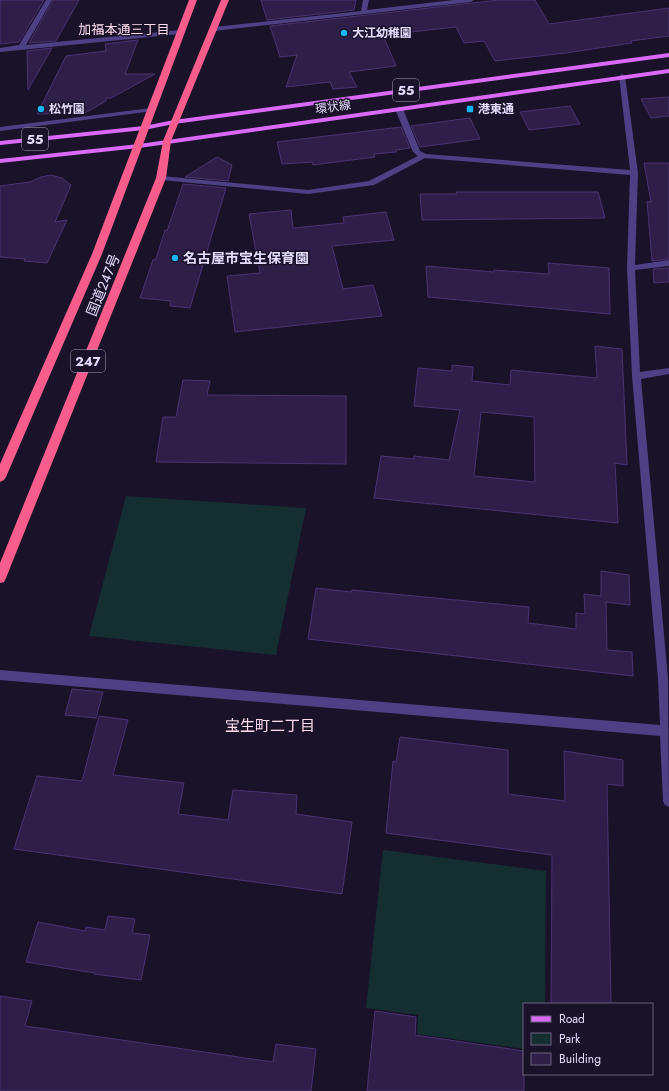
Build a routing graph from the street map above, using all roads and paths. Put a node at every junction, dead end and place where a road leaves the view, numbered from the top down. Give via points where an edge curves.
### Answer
1 (49, 0) edge
2 (193, 0) edge
3 (225, 0) edge
4 (366, 0) edge
5 (471, 0) edge
6 (364, 11) junction
7 (214, 30) junction
8 (180, 32) junction
9 (21, 47) junction
10 (0, 50) edge
11 (669, 55) edge
12 (669, 71) edge
13 (622, 76) junction
14 (399, 109) junction
15 (151, 110) junction
16 (174, 122) junction
17 (144, 128) junction
18 (0, 129) edge
19 (167, 141) junction
20 (0, 143) edge
21 (139, 146) junction
22 (424, 156) junction
23 (0, 161) edge
24 (634, 173) junction
25 (161, 178) junction
26 (669, 263) edge
27 (631, 268) junction
28 (669, 371) edge
29 (636, 376) junction
30 (0, 477) edge
31 (0, 578) edge
32 (0, 675) edge
33 (666, 678) edge
34 (665, 732) junction
35 (669, 801) edge

1 - 9 street
2 - 8 highway, 国道247号 / 247
3 - 7 highway, 国道247号 / 247
4 - 6 street
5 - 6 street
6 - 7 street
7 - 16 highway, 国道247号 / 247
8 - 9 street
8 - 15 highway, 国道247号 / 247
9 - 10 street
11 - 16 main road, 環状線 / 55
12 - 13 main road, 環状線 / 55
13 - 14 main road, 環状線 / 55
13 - 24 street
14 - 19 main road, 環状線 / 55
14 - 22 street via 417,152
15 - 17 highway, 国道247号 / 247
15 - 18 street
16 - 17 main road, 環状線 / 55
16 - 19 highway, 国道247号 / 247
17 - 20 main road, 環状線 / 55
17 - 21 highway, 国道247号 / 247
19 - 21 main road, 環状線 / 55
19 - 25 highway, 国道247号 / 247
21 - 23 main road, 環状線 / 55
21 - 30 highway, 国道247号 / 247 via 97,254
22 - 24 street
22 - 25 street via 371,183 308,192
24 - 27 street
25 - 31 highway, 国道247号 / 247
26 - 27 street
27 - 29 street
28 - 29 street
29 - 33 street
32 - 34 street
33 - 34 street
34 - 35 street

